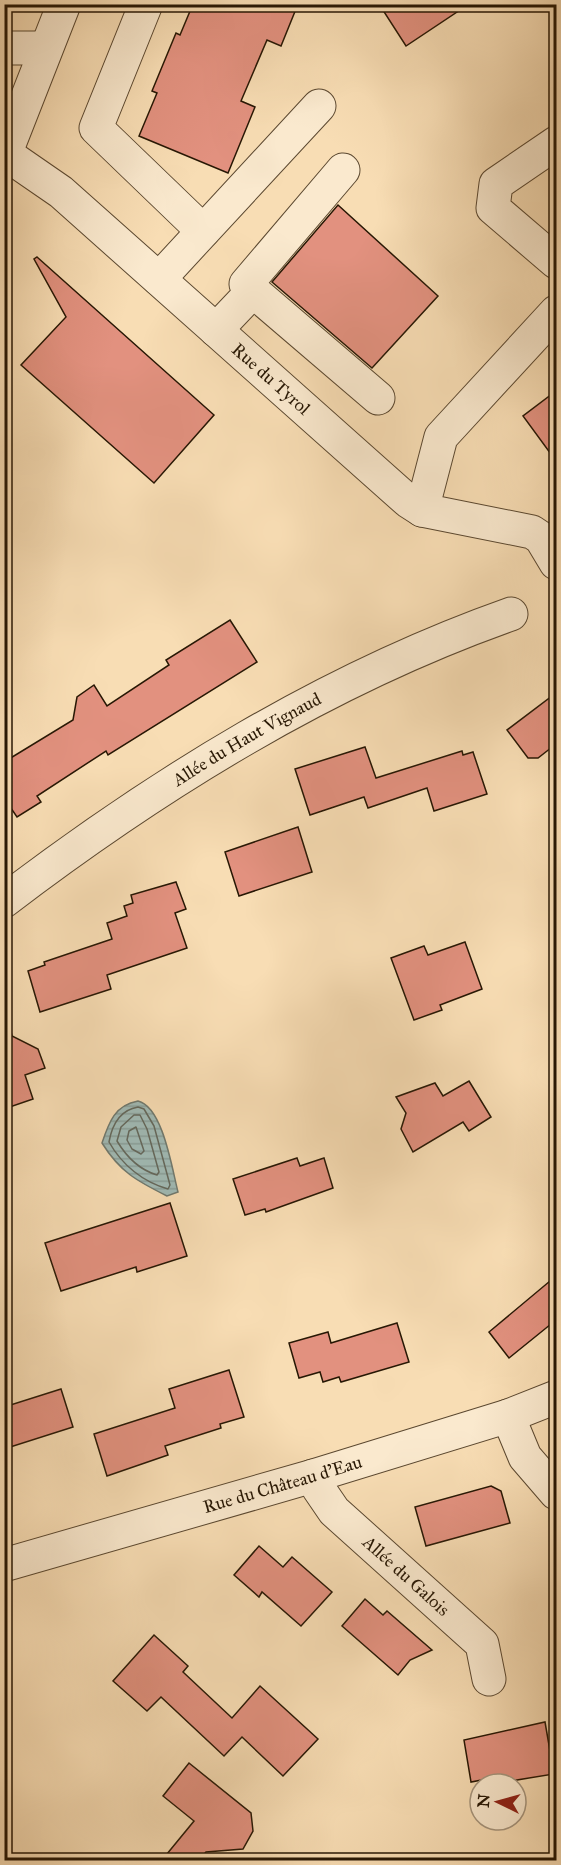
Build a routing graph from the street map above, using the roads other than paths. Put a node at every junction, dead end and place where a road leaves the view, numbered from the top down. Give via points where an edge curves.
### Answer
1 (64, 4) edge
2 (146, 4) edge
3 (4, 48) edge
4 (46, 48) junction
5 (319, 106) dead end
6 (556, 143) edge
7 (5, 155) edge
8 (342, 170) dead end
9 (203, 231) junction
10 (556, 262) edge
11 (159, 279) junction
12 (253, 291) junction
13 (556, 312) edge
14 (216, 330) junction
15 (378, 399) dead end
16 (422, 510) junction
17 (555, 561) edge
18 (511, 614) dead end
19 (4, 901) edge
20 (556, 1397) edge
21 (508, 1416) junction
22 (314, 1476) junction
23 (556, 1493) edge
24 (4, 1564) edge
25 (489, 1679) dead end

1 - 4 street
2 - 9 street via 96,128
3 - 4 street
4 - 7 street via 30,99
5 - 9 street
6 - 10 street via 496,184 493,208
7 - 11 street, Rue du Tyrol via 61,192
8 - 12 street via 246,284
9 - 11 street
11 - 14 street, Rue du Tyrol
12 - 14 street
12 - 15 street
13 - 16 street via 441,437
14 - 16 street, Rue du Tyrol
16 - 17 street, Rue du Tyrol via 532,532 541,538
18 - 19 street, Allée du Haut Vignaud via 460,632 297,710 177,779
20 - 21 street, Rue du Château d'Eau
21 - 22 street, Rue du Château d'Eau
21 - 23 street via 525,1457
22 - 24 street, Rue du Château d'Eau
22 - 25 street, Allée du Galois via 334,1511 482,1644

